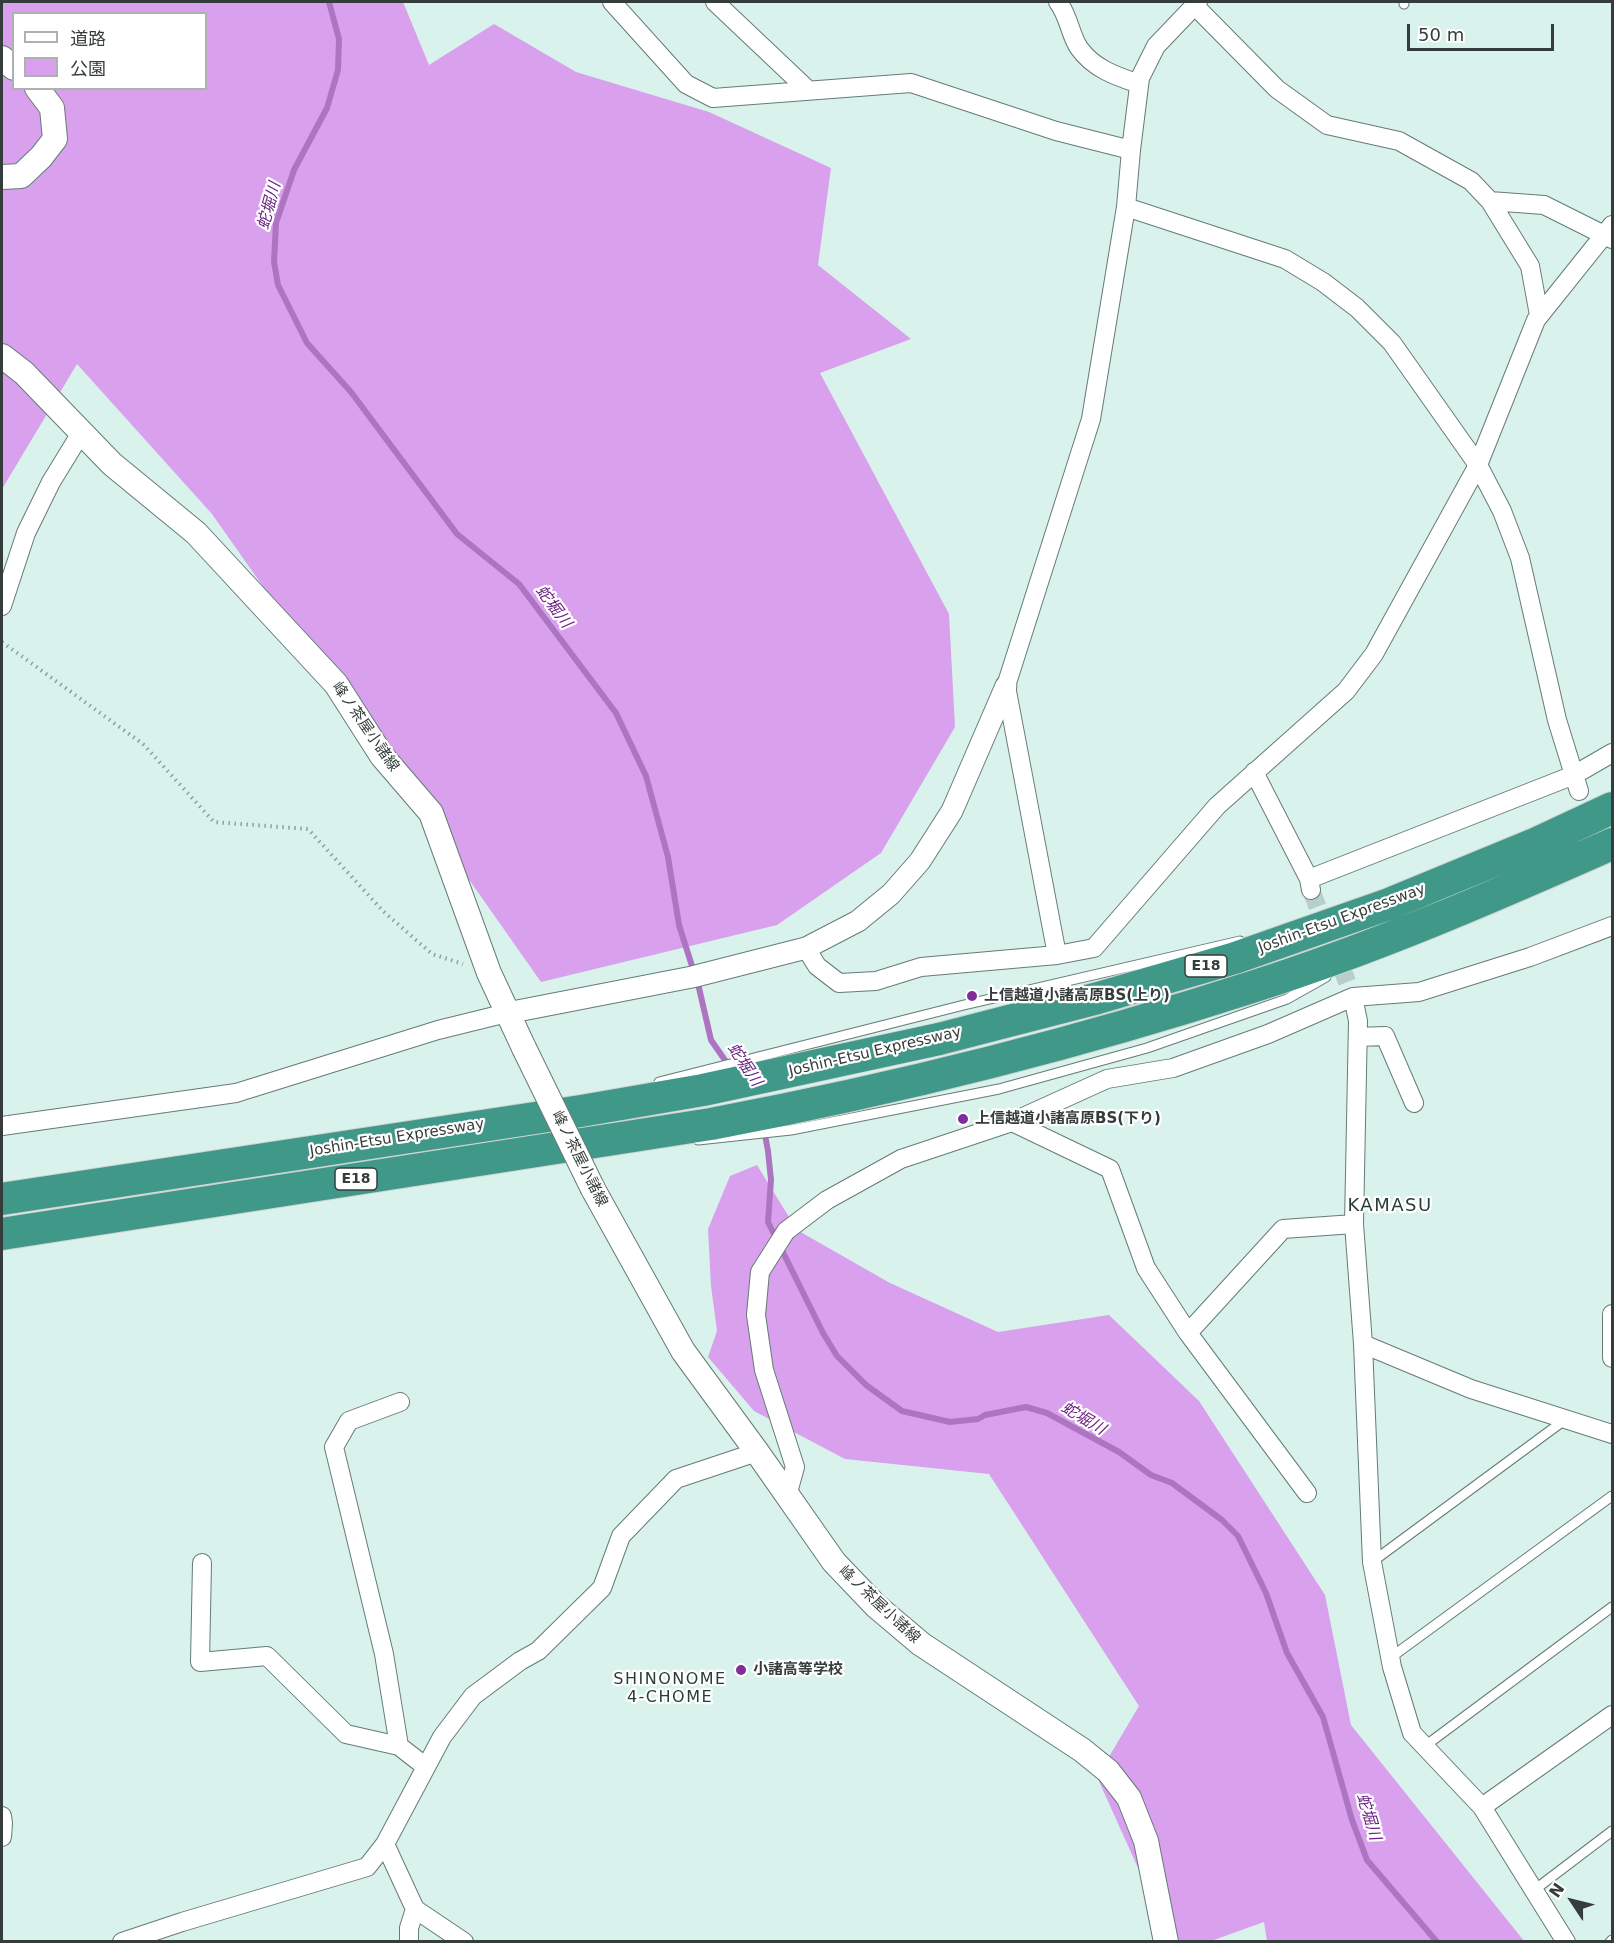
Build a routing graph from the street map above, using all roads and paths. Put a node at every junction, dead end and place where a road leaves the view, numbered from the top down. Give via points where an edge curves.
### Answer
1 (612, 2) edge
2 (715, 2) edge
3 (1058, 2) edge
4 (1196, 3) edge
5 (1139, 84) junction
6 (38, 90) edge
7 (808, 90) junction
8 (1131, 150) junction
9 (2, 177) edge
10 (1490, 201) junction
11 (1126, 207) junction
12 (1610, 233) edge
13 (1539, 315) junction
14 (2, 356) edge
15 (81, 432) junction
16 (1478, 465) junction
17 (2, 606) edge
18 (2, 642) edge
19 (1006, 686) junction
20 (1612, 753) edge
21 (1254, 772) junction
22 (1576, 783) junction
23 (1612, 808) edge
24 (1612, 844) edge
25 (1389, 904) junction
26 (1612, 926) edge
27 (1280, 931) dead end
28 (1408, 932) junction
29 (1247, 939) dead end
30 (806, 948) junction
31 (1057, 955) junction
32 (1347, 965) dead end
33 (1337, 971) dead end
34 (489, 973) junction
35 (1353, 998) junction
36 (507, 1013) junction
37 (1358, 1037) junction
38 (780, 1064) junction
39 (701, 1082) junction
40 (654, 1083) dead end
41 (1414, 1102) dead end
42 (564, 1103) dead end
43 (793, 1119) junction
44 (1012, 1122) junction
45 (2, 1126) edge
46 (428, 1133) junction
47 (665, 1141) dead end
48 (597, 1142) junction
49 (2, 1199) edge
50 (1354, 1224) junction
51 (2, 1234) edge
52 (1612, 1314) edge
53 (1188, 1333) junction
54 (1363, 1344) junction
55 (1612, 1358) edge
56 (400, 1402) dead end
57 (1566, 1419) junction
58 (1612, 1434) edge
59 (757, 1452) junction
60 (1307, 1493) dead end
61 (1612, 1496) edge
62 (787, 1497) junction
63 (1372, 1562) junction
64 (202, 1563) dead end
65 (1612, 1607) edge
66 (1390, 1658) junction
67 (1612, 1715) edge
68 (399, 1746) junction
69 (1425, 1746) junction
70 (426, 1767) junction
71 (1482, 1807) junction
72 (2, 1816) edge
73 (1612, 1831) edge
74 (2, 1837) edge
75 (385, 1844) junction
76 (1533, 1891) junction
77 (415, 1909) junction
78 (122, 1941) edge
79 (409, 1941) edge
80 (464, 1941) edge
81 (1166, 1941) edge
82 (1566, 1941) edge

1 - 7 street via 686,84 713,98
2 - 7 street
3 - 5 street via 1079,48 1106,73
4 - 5 street via 1156,46
4 - 10 street via 1277,89 1327,125 1399,141 1472,181
5 - 8 street
6 - 9 main road via 52,108 55,139 21,176
7 - 8 street via 911,83 1056,131
8 - 11 street
10 - 12 street via 1544,205
10 - 13 street via 1530,266
11 - 16 street via 1285,259 1323,282 1357,308 1392,343
11 - 19 street via 1091,419
12 - 13 street
13 - 16 street
14 - 15 main road, 峰ノ茶屋小諸線
15 - 17 street via 26,533
15 - 34 main road, 峰ノ茶屋小諸線 via 112,464 196,533 336,684 382,756 431,813
16 - 21 street via 1374,654 1346,691
16 - 22 street via 1520,558 1557,720
18 - 34 path via 142,744 214,822 308,829 382,911 432,954
19 - 30 street via 952,811 920,861 891,894 858,921
19 - 31 street
20 - 22 street
21 - 22 street via 1310,885
21 - 31 street via 1217,806 1094,948
23 - 25 highway, Joshin-Etsu Expressway / E18
24 - 28 highway, E18
25 - 27 lane
25 - 38 highway, Joshin-Etsu Expressway / E18 via 1235,958 1098,998 939,1039
26 - 35 street via 1419,992
28 - 32 lane
28 - 43 highway, E18 via 1257,986 1111,1031
29 - 38 lane via 964,1005
30 - 31 street via 817,966 839,983 876,981 921,967
30 - 36 street via 692,977
33 - 43 lane via 1287,999 1147,1048 999,1089
34 - 36 main road, 峰ノ茶屋小諸線
35 - 37 street
35 - 44 street via 1173,1068 1107,1079
36 - 45 street via 438,1030 236,1094
36 - 59 main road, 峰ノ茶屋小諸線, bridge via 593,1189 683,1351
37 - 41 street via 1385,1036
37 - 50 street
38 - 39 highway, Joshin-Etsu Expressway / E18
39 - 40 lane
39 - 46 highway, Joshin-Etsu Expressway / E18 via 581,1111
42 - 46 lane
43 - 48 highway, E18 via 703,1135
44 - 53 street via 1110,1168 1146,1268
44 - 62 street via 901,1159 827,1200 786,1231 760,1272 756,1315 764,1370 795,1467
46 - 49 highway, Joshin-Etsu Expressway / E18
47 - 48 lane
48 - 51 highway, E18
50 - 53 street via 1283,1229
50 - 54 street
52 - 55 street
53 - 60 street
54 - 57 street via 1471,1389
54 - 63 street
56 - 68 street via 349,1421 334,1447 384,1654
57 - 58 street
57 - 63 lane
59 - 62 main road, 峰ノ茶屋小諸線
59 - 70 street via 676,1479 621,1536 602,1588 538,1651 473,1696 442,1737
61 - 66 lane
62 - 81 main road, 峰ノ茶屋小諸線 via 834,1562 876,1606 921,1644 1108,1771 1129,1798 1146,1841
63 - 66 street
64 - 68 street via 200,1662 267,1656 346,1734
65 - 69 lane
66 - 69 street via 1412,1733
67 - 71 street
68 - 70 street
69 - 71 street
70 - 75 street
71 - 76 street
72 - 74 street
73 - 76 lane
75 - 77 street
75 - 78 street via 367,1866
76 - 82 street
77 - 79 street
77 - 80 street

